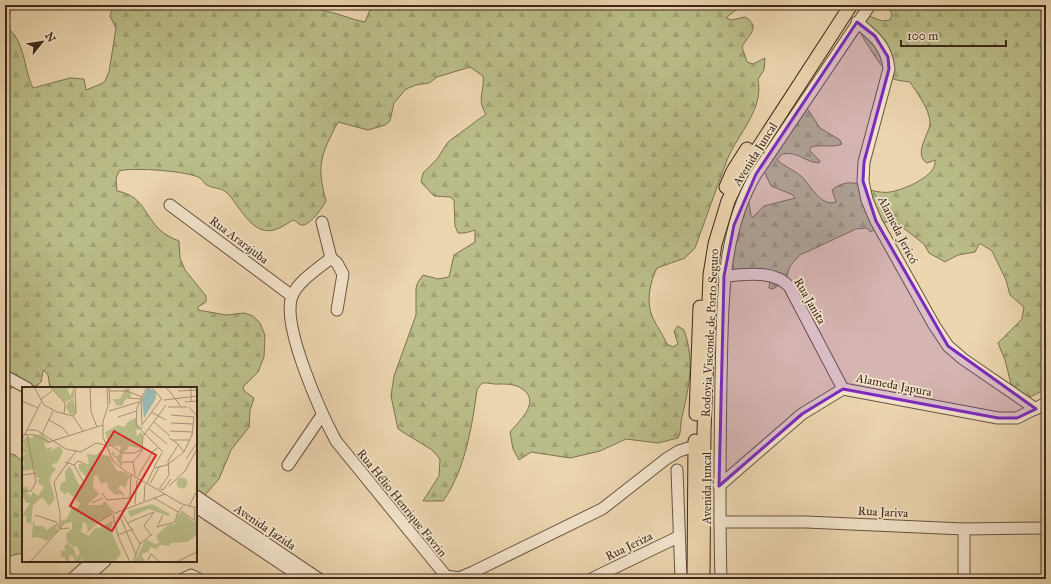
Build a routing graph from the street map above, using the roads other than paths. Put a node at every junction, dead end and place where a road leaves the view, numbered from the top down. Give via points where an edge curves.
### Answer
1 (841, 5) edge
2 (852, 5) edge
3 (870, 5) edge
4 (857, 22) junction
5 (170, 205) dead end
6 (322, 222) dead end
7 (331, 258) junction
8 (724, 276) junction
9 (292, 296) junction
10 (337, 310) dead end
11 (5, 376) edge
12 (25, 387) edge
13 (843, 389) junction
14 (1046, 403) edge
15 (1036, 409) junction
16 (322, 415) junction
17 (695, 446) junction
18 (288, 465) dead end
19 (677, 470) dead end
20 (719, 486) junction
21 (197, 497) edge
22 (197, 508) edge
23 (720, 522) junction
24 (1046, 528) edge
25 (964, 529) junction
26 (678, 536) junction
27 (91, 562) edge
28 (104, 562) edge
29 (72, 579) edge
30 (85, 579) edge
31 (183, 579) edge
32 (199, 579) edge
33 (304, 579) edge
34 (319, 579) edge
35 (591, 579) edge
36 (681, 579) edge
37 (694, 579) edge
38 (703, 579) edge
39 (721, 579) edge
40 (964, 579) edge

1 - 17 main road, Rodovia Visconde de Porto Seguro via 733,171 709,234 702,279
2 - 38 main road, Rodovia Visconde de Porto Seguro via 740,176 728,201 715,244 710,276 704,430
3 - 4 street, Avenida Juncal
4 - 8 street, Avenida Juncal via 748,186 734,225
4 - 15 street, Alameda Jericó via 883,45 888,57 889,69 864,162 863,181 867,200 876,221 934,326 948,346
5 - 9 street, Rua Ararajuba
6 - 7 street
7 - 9 street via 305,280
7 - 10 street via 343,274
8 - 13 street, Rua Janita via 771,275 785,282
8 - 20 street, Avenida Juncal
9 - 16 street, Rua Hélio Henrique Favrin via 290,325
11 - 12 street
13 - 15 street, Alameda Japura via 998,418 1017,418
13 - 20 street, Alameda Japura via 802,414
14 - 15 street, Alameda Japura
16 - 17 street, Rua Hélio Henrique Favrin via 336,441 370,485 441,572 452,578 473,572 602,509 666,459
16 - 18 street
17 - 37 main road, Rodovia Visconde de Porto Seguro
19 - 26 street
20 - 23 street, Avenida Juncal
21 - 34 street, Avenida Jazida
22 - 33 street, Avenida Jazida
23 - 25 street, Rua Jariva via 806,522
23 - 39 street, Avenida Juncal
24 - 25 street, Rua Jariva
25 - 40 street
26 - 35 street, Rua Jeriza
26 - 36 street
27 - 29 street
28 - 30 street
31 - 32 street via 191,575

